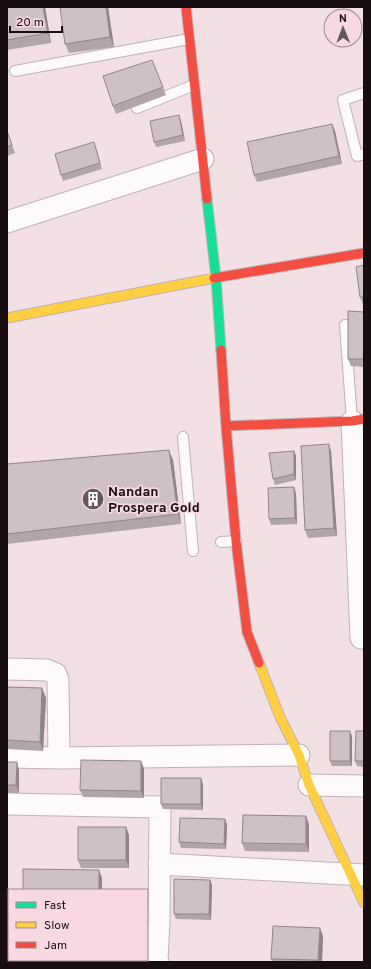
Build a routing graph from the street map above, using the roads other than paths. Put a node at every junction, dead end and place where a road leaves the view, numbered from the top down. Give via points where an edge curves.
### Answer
1 (186, 7) edge
2 (188, 39) junction
3 (15, 72) dead end
4 (194, 85) junction
5 (364, 93) edge
6 (137, 108) edge
7 (364, 154) edge
8 (203, 159) junction
9 (7, 222) edge
10 (364, 253) edge
11 (216, 278) junction
12 (7, 318) edge
13 (345, 325) dead end
14 (358, 420) edge
15 (226, 426) junction
16 (183, 437) dead end
17 (236, 541) junction
18 (221, 542) dead end
19 (193, 551) dead end
20 (361, 638) dead end
21 (7, 669) edge
22 (299, 755) junction
23 (7, 757) edge
24 (58, 758) junction
25 (309, 784) junction
26 (364, 786) edge
27 (7, 804) edge
28 (159, 864) junction
29 (357, 875) edge
30 (364, 903) edge
31 (153, 922) edge
32 (158, 962) edge

1 - 2 street
2 - 3 lane
2 - 4 street
4 - 6 lane
4 - 8 street
5 - 7 lane via 343,100 357,156
8 - 9 street
8 - 11 street
10 - 11 street
11 - 12 street
11 - 15 street
13 - 14 lane
14 - 15 street
14 - 20 street
15 - 17 street via 224,443
16 - 19 lane
17 - 18 lane
17 - 22 street via 247,632 280,717
21 - 24 street via 47,670 56,674
22 - 24 street
22 - 25 street
23 - 24 street
25 - 26 street
25 - 29 street
27 - 28 street via 160,808
28 - 29 street
28 - 31 street
29 - 30 street
31 - 32 street

